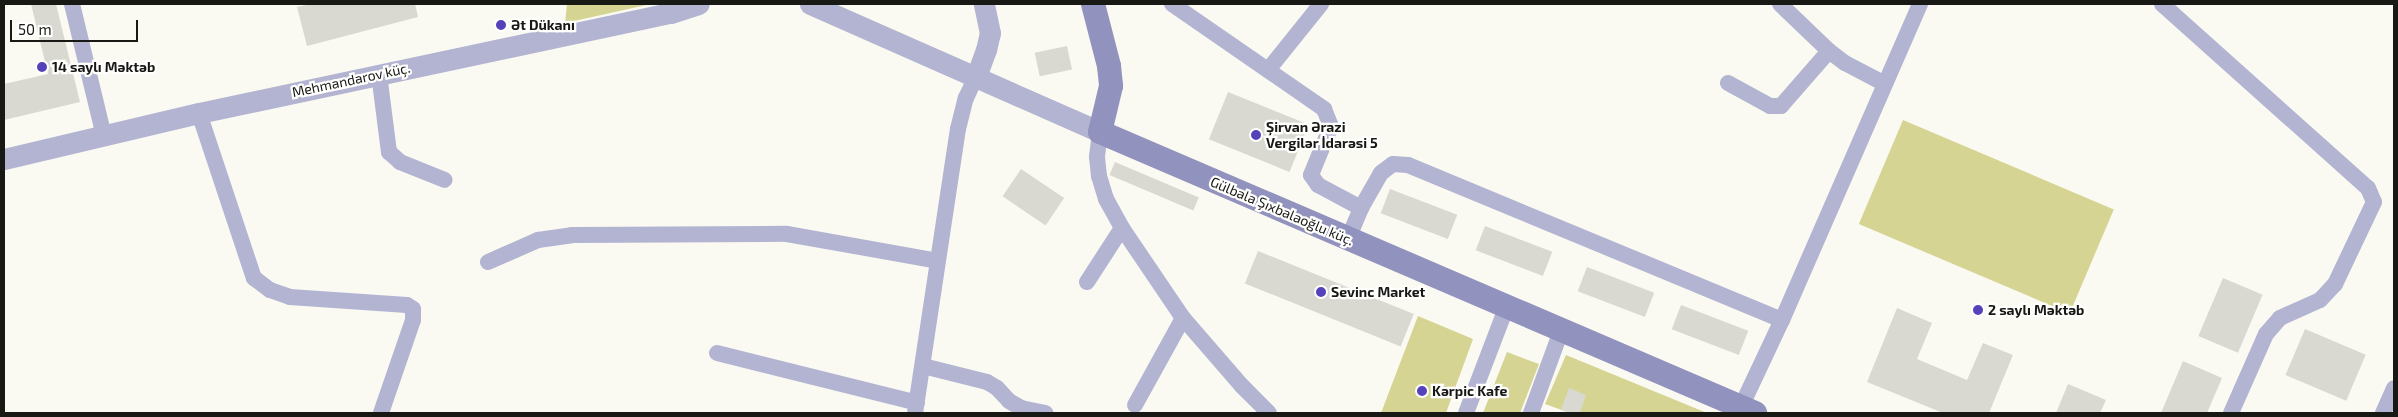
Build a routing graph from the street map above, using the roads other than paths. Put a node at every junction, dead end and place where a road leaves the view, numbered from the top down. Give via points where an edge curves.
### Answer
1 (72, 4) edge
2 (699, 4) edge
3 (810, 4) edge
4 (984, 4) edge
5 (1093, 4) edge
6 (1172, 4) edge
7 (1321, 4) edge
8 (1780, 4) edge
9 (1920, 4) edge
10 (2162, 4) edge
11 (1829, 51) junction
12 (1268, 70) junction
13 (379, 74) junction
14 (976, 77) junction
15 (1728, 83) dead end
16 (1885, 84) junction
17 (199, 113) junction
18 (1100, 132) junction
19 (104, 136) junction
20 (4, 159) edge
21 (445, 180) dead end
22 (1361, 208) junction
23 (1122, 228) junction
24 (1348, 239) junction
25 (488, 262) dead end
26 (938, 262) junction
27 (1088, 282) dead end
28 (1506, 308) junction
29 (1184, 318) junction
30 (1782, 320) junction
31 (1561, 331) junction
32 (717, 353) dead end
33 (923, 366) junction
34 (2394, 388) edge
35 (1135, 405) dead end
36 (916, 408) edge
37 (1748, 410) edge
38 (381, 413) edge
39 (1045, 413) edge
40 (1269, 413) edge
41 (1466, 413) edge
42 (1531, 413) edge
43 (2231, 413) edge
44 (2383, 413) edge

1 - 19 street
2 - 13 street, Mehmandarov küç. via 661,15
3 - 14 street, Gülbala Şıxbalaoğlu küç.
4 - 14 street via 990,33
5 - 18 main road via 1111,86
6 - 12 street
7 - 12 street
8 - 11 street
9 - 16 street
10 - 43 street via 2368,188 2374,202 2335,284 2320,300 2280,318 2266,334
11 - 15 street via 1781,106 1770,106
11 - 16 street
12 - 22 street via 1324,109 1331,126 1311,175 1318,185
13 - 17 street, Mehmandarov küç.
13 - 21 street via 389,152 400,162
14 - 18 street, Gülbala Şıxbalaoğlu küç.
14 - 26 street via 966,98 958,129
16 - 30 street
17 - 19 street, Mehmandarov küç.
17 - 38 street via 254,278 270,290 290,297 407,305 413,309 413,320
18 - 23 street via 1099,176 1106,199
18 - 24 main road, Gülbala Şıxbalaoğlu küç.
19 - 20 street, Mehmandarov küç.
22 - 24 street
22 - 30 street via 1381,173 1393,164 1408,165
23 - 27 street
23 - 29 street
24 - 28 main road, Gülbala Şıxbalaoğlu küç.
25 - 26 street via 538,240 572,235 777,234 825,239
26 - 33 street
28 - 31 main road, Gülbala Şıxbalaoğlu küç.
28 - 41 street
29 - 35 street
29 - 40 street
30 - 37 street
31 - 37 main road, Gülbala Şıxbalaoğlu küç.
31 - 42 street
32 - 36 street
33 - 36 street
33 - 39 street via 987,382 1021,408
34 - 44 street

